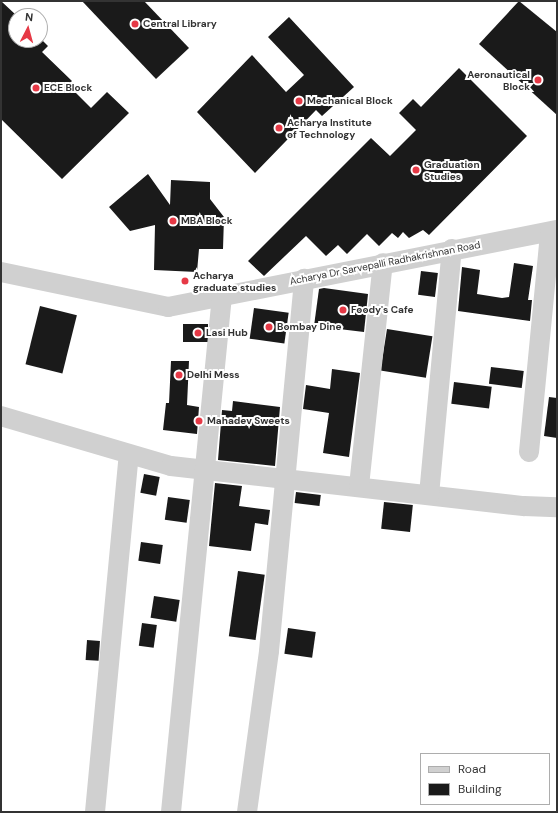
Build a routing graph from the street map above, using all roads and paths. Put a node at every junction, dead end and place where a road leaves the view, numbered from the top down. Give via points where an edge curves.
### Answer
1 (553, 231) edge
2 (452, 249) junction
3 (383, 263) junction
4 (1, 272) edge
5 (304, 279) junction
6 (222, 296) junction
7 (1, 416) edge
8 (529, 452) dead end
9 (130, 455) junction
10 (208, 470) junction
11 (285, 478) junction
12 (359, 486) junction
13 (429, 495) junction
14 (557, 507) edge
15 (96, 812) edge
16 (171, 812) edge
17 (247, 812) edge

1 - 2 street, Acharya Dr Sarvepalli Radhakrishnan Road
1 - 8 street
2 - 3 street, Acharya Dr Sarvepalli Radhakrishnan Road
2 - 13 street
3 - 5 street, Acharya Dr Sarvepalli Radhakrishnan Road
3 - 12 street
4 - 6 street, Acharya Dr Sarvepalli Radhakrishnan Road via 168,307
5 - 6 street, Acharya Dr Sarvepalli Radhakrishnan Road
5 - 11 street
6 - 10 street
7 - 9 street
9 - 10 street
9 - 15 street
10 - 11 street
10 - 16 street via 182,676
11 - 12 street
11 - 17 street via 269,651
12 - 13 street
13 - 14 street

